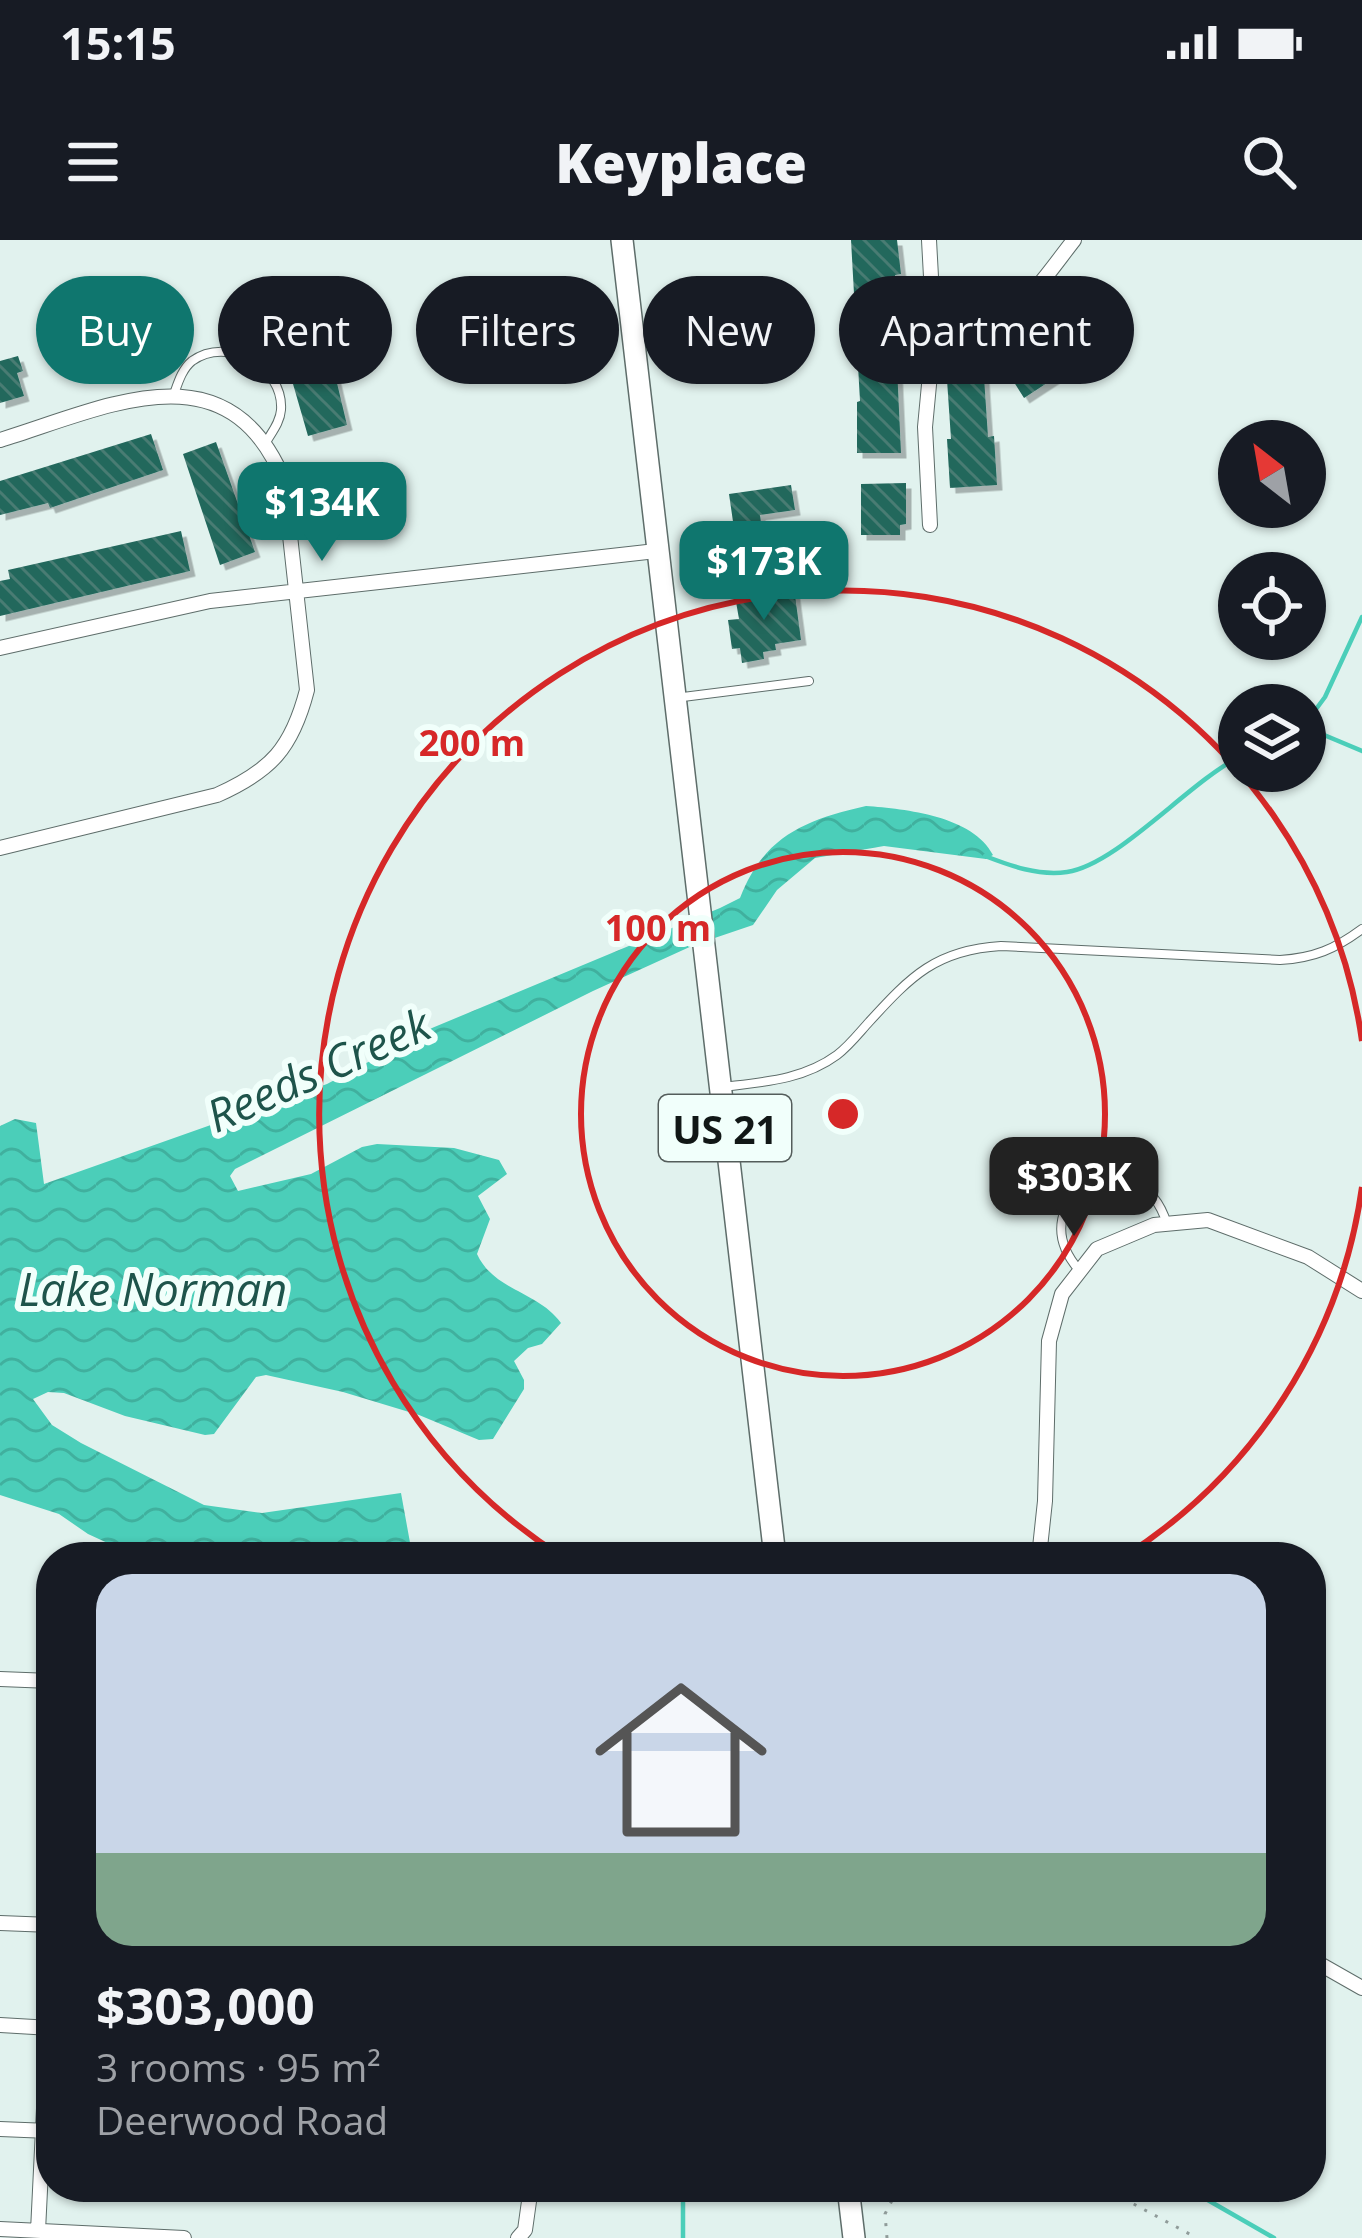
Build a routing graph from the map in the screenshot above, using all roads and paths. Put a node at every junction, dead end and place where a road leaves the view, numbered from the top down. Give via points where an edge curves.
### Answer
1 (622, 240) edge
2 (928, 240) edge
3 (1074, 240) edge
4 (930, 276) edge
5 (1046, 276) edge
6 (929, 384) edge
7 (174, 394) junction
8 (0, 440) edge
9 (265, 444) junction
10 (930, 525) dead end
11 (656, 551) junction
12 (298, 592) junction
13 (0, 648) edge
14 (809, 681) dead end
15 (674, 699) junction
16 (0, 848) edge
17 (1362, 929) edge
18 (721, 1087) junction
19 (1167, 1224) junction
20 (1080, 1271) junction
21 (1362, 1292) edge
22 (773, 1542) edge
23 (1041, 1542) edge
24 (0, 1679) edge
25 (36, 1681) edge
26 (0, 1923) edge
27 (36, 1924) edge
28 (1326, 1968) edge
29 (1362, 1988) edge
30 (0, 2025) edge
31 (36, 2027) edge
32 (0, 2128) edge
33 (36, 2130) edge
34 (41, 2202) edge
35 (529, 2202) edge
36 (850, 2202) edge
37 (891, 2202) edge
38 (1130, 2202) edge
39 (0, 2229) edge
40 (38, 2231) junction
41 (184, 2238) edge
42 (518, 2238) edge
43 (854, 2238) edge
44 (887, 2238) edge
45 (1197, 2238) edge

1 - 11 main road, US 21
2 - 4 street
3 - 5 street
6 - 10 street
7 - 8 street
7 - 9 street via 232,412
7 - 9 lane via 193,360 245,355 280,400
9 - 12 street via 284,481
11 - 12 street
11 - 15 main road, US 21
12 - 13 street via 210,601
12 - 16 street via 307,690 298,723 266,769 217,795
14 - 15 lane
15 - 18 main road, US 21
17 - 18 lane via 1310,958 1280,960 966,948 904,983 840,1054 810,1072
18 - 22 main road, US 21
19 - 20 street via 1097,1249
19 - 20 lane via 1155,1194 1140,1183 1090,1184 1060,1222 1061,1244
19 - 21 street via 1208,1220 1308,1257
20 - 23 street via 1062,1294 1049,1341
24 - 25 street
26 - 27 street
28 - 29 street
30 - 31 street
32 - 33 street
34 - 40 street
35 - 42 street
36 - 43 main road
37 - 44 path
38 - 45 path
39 - 40 street
40 - 41 street

